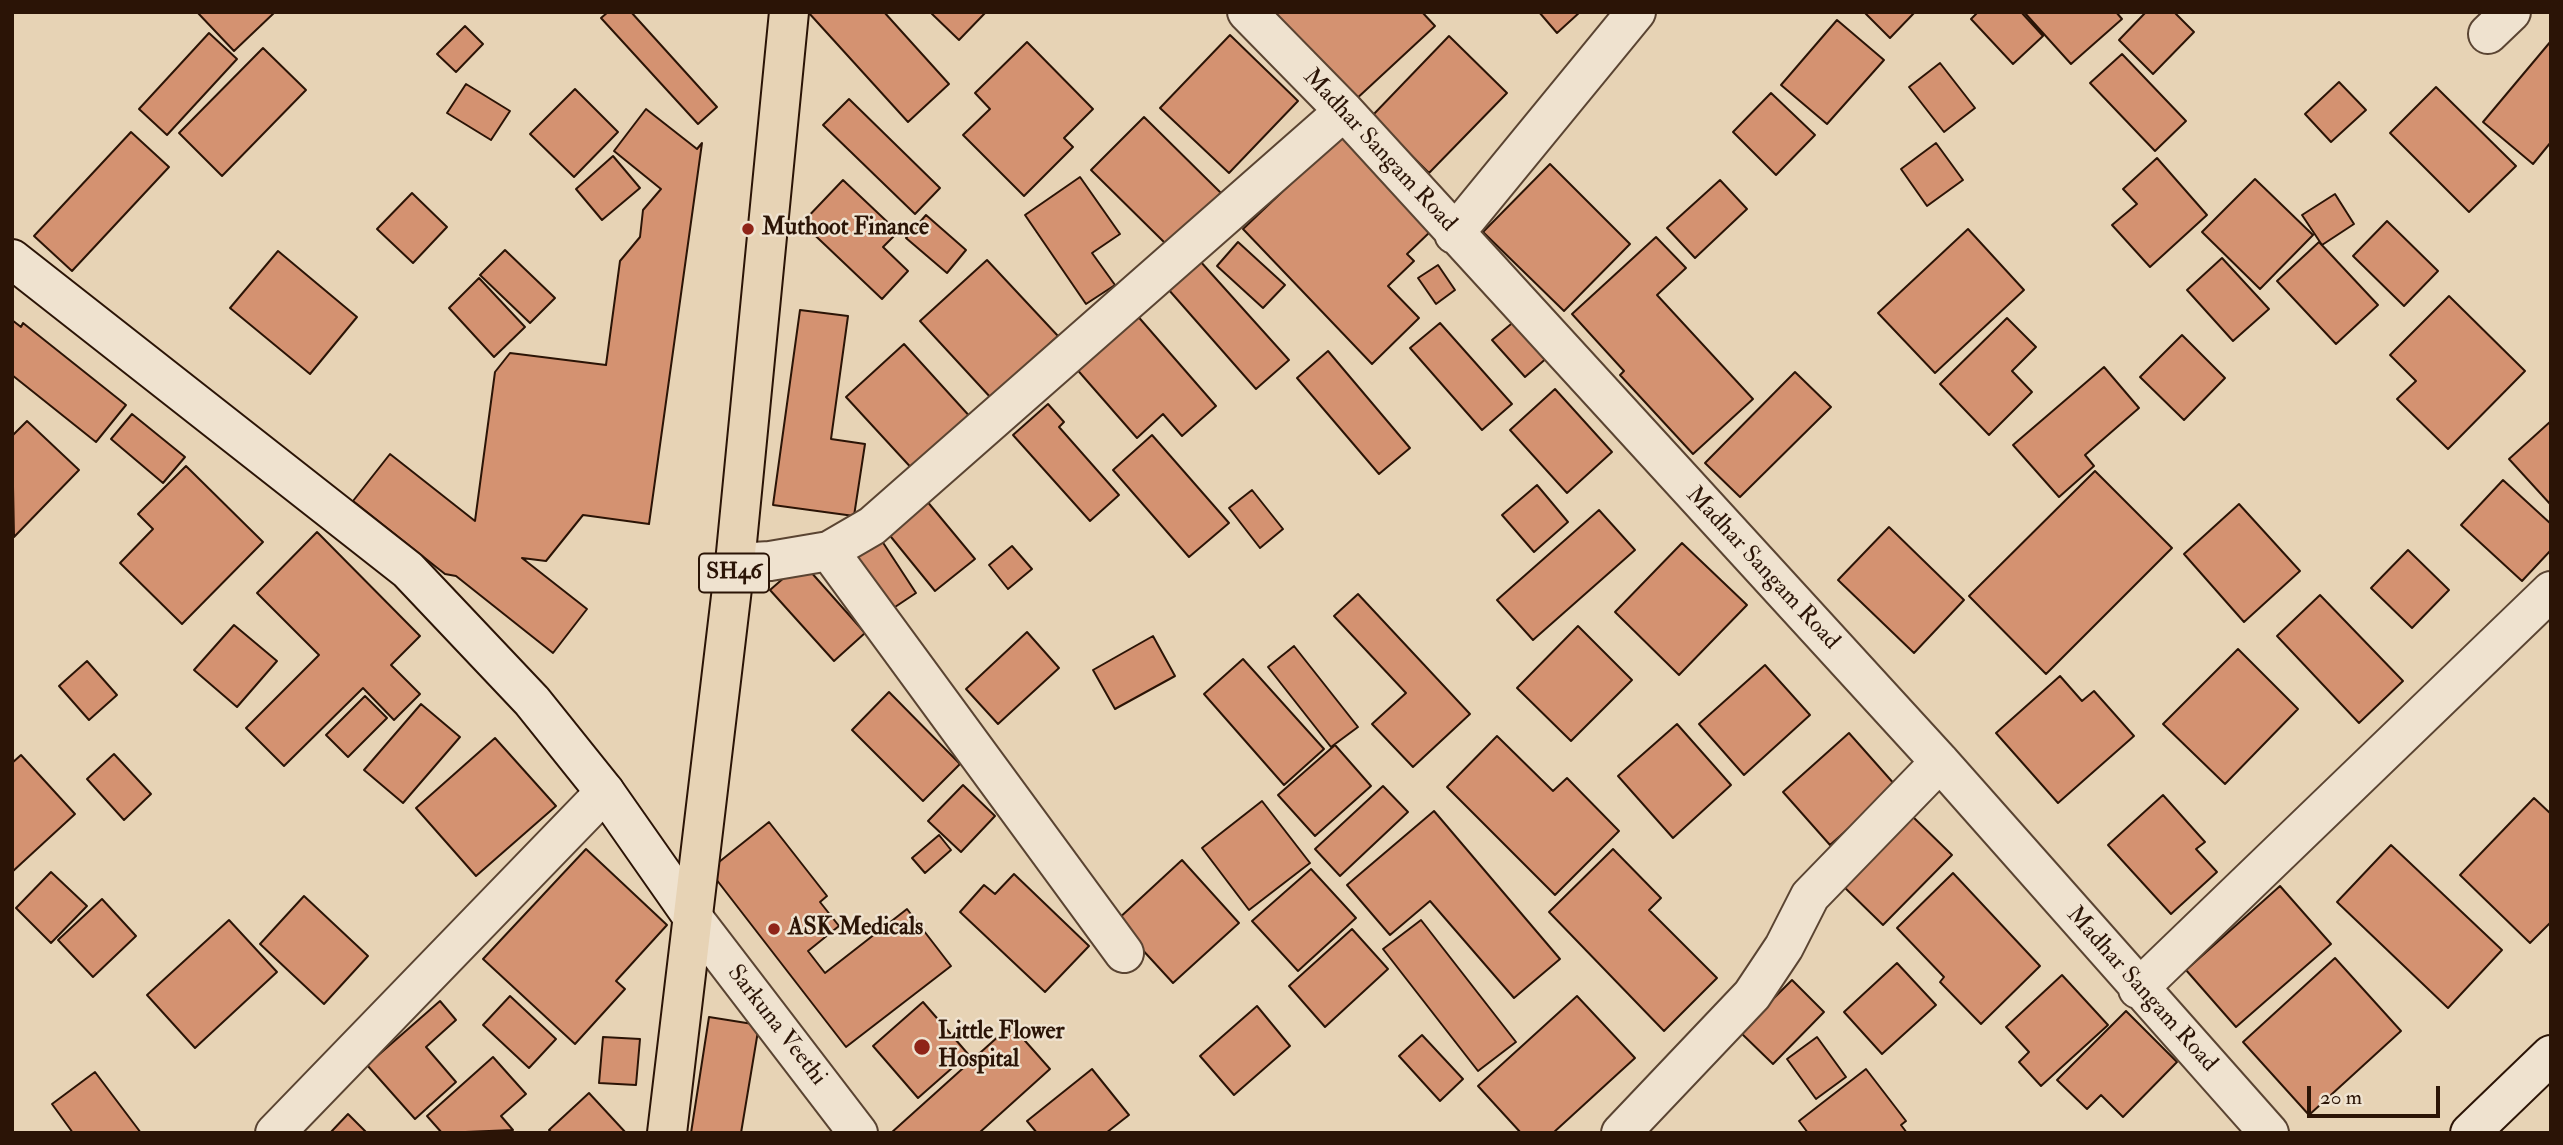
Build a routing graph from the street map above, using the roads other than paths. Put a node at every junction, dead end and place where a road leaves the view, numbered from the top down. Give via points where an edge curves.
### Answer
1 (789, 12) edge
2 (1247, 12) edge
3 (1636, 12) edge
4 (1344, 111) junction
5 (1454, 234) junction
6 (12, 259) edge
7 (829, 551) junction
8 (735, 563) junction
9 (2551, 591) edge
10 (1941, 762) junction
11 (605, 792) junction
12 (694, 919) junction
13 (1124, 953) dead end
14 (2138, 989) junction
15 (2550, 1058) edge
16 (275, 1133) edge
17 (667, 1133) edge
18 (859, 1133) edge
19 (1621, 1133) edge
20 (2269, 1133) edge
21 (2470, 1133) edge

1 - 8 main road, SH46
2 - 4 street, Madhar Sangam Road
3 - 5 street
4 - 5 street, Madhar Sangam Road
4 - 7 street via 872,526
5 - 10 street, Madhar Sangam Road
6 - 11 street, Sarkuna Veethi via 408,570 532,701
7 - 8 street
7 - 13 street
8 - 12 main road, SH46
9 - 14 street
10 - 14 street, Madhar Sangam Road
10 - 19 street via 1810,895 1784,947 1752,995
11 - 12 street, Sarkuna Veethi
11 - 16 street
12 - 17 main road, SH46
12 - 18 street, Sarkuna Veethi
14 - 20 street, Madhar Sangam Road
15 - 21 street

